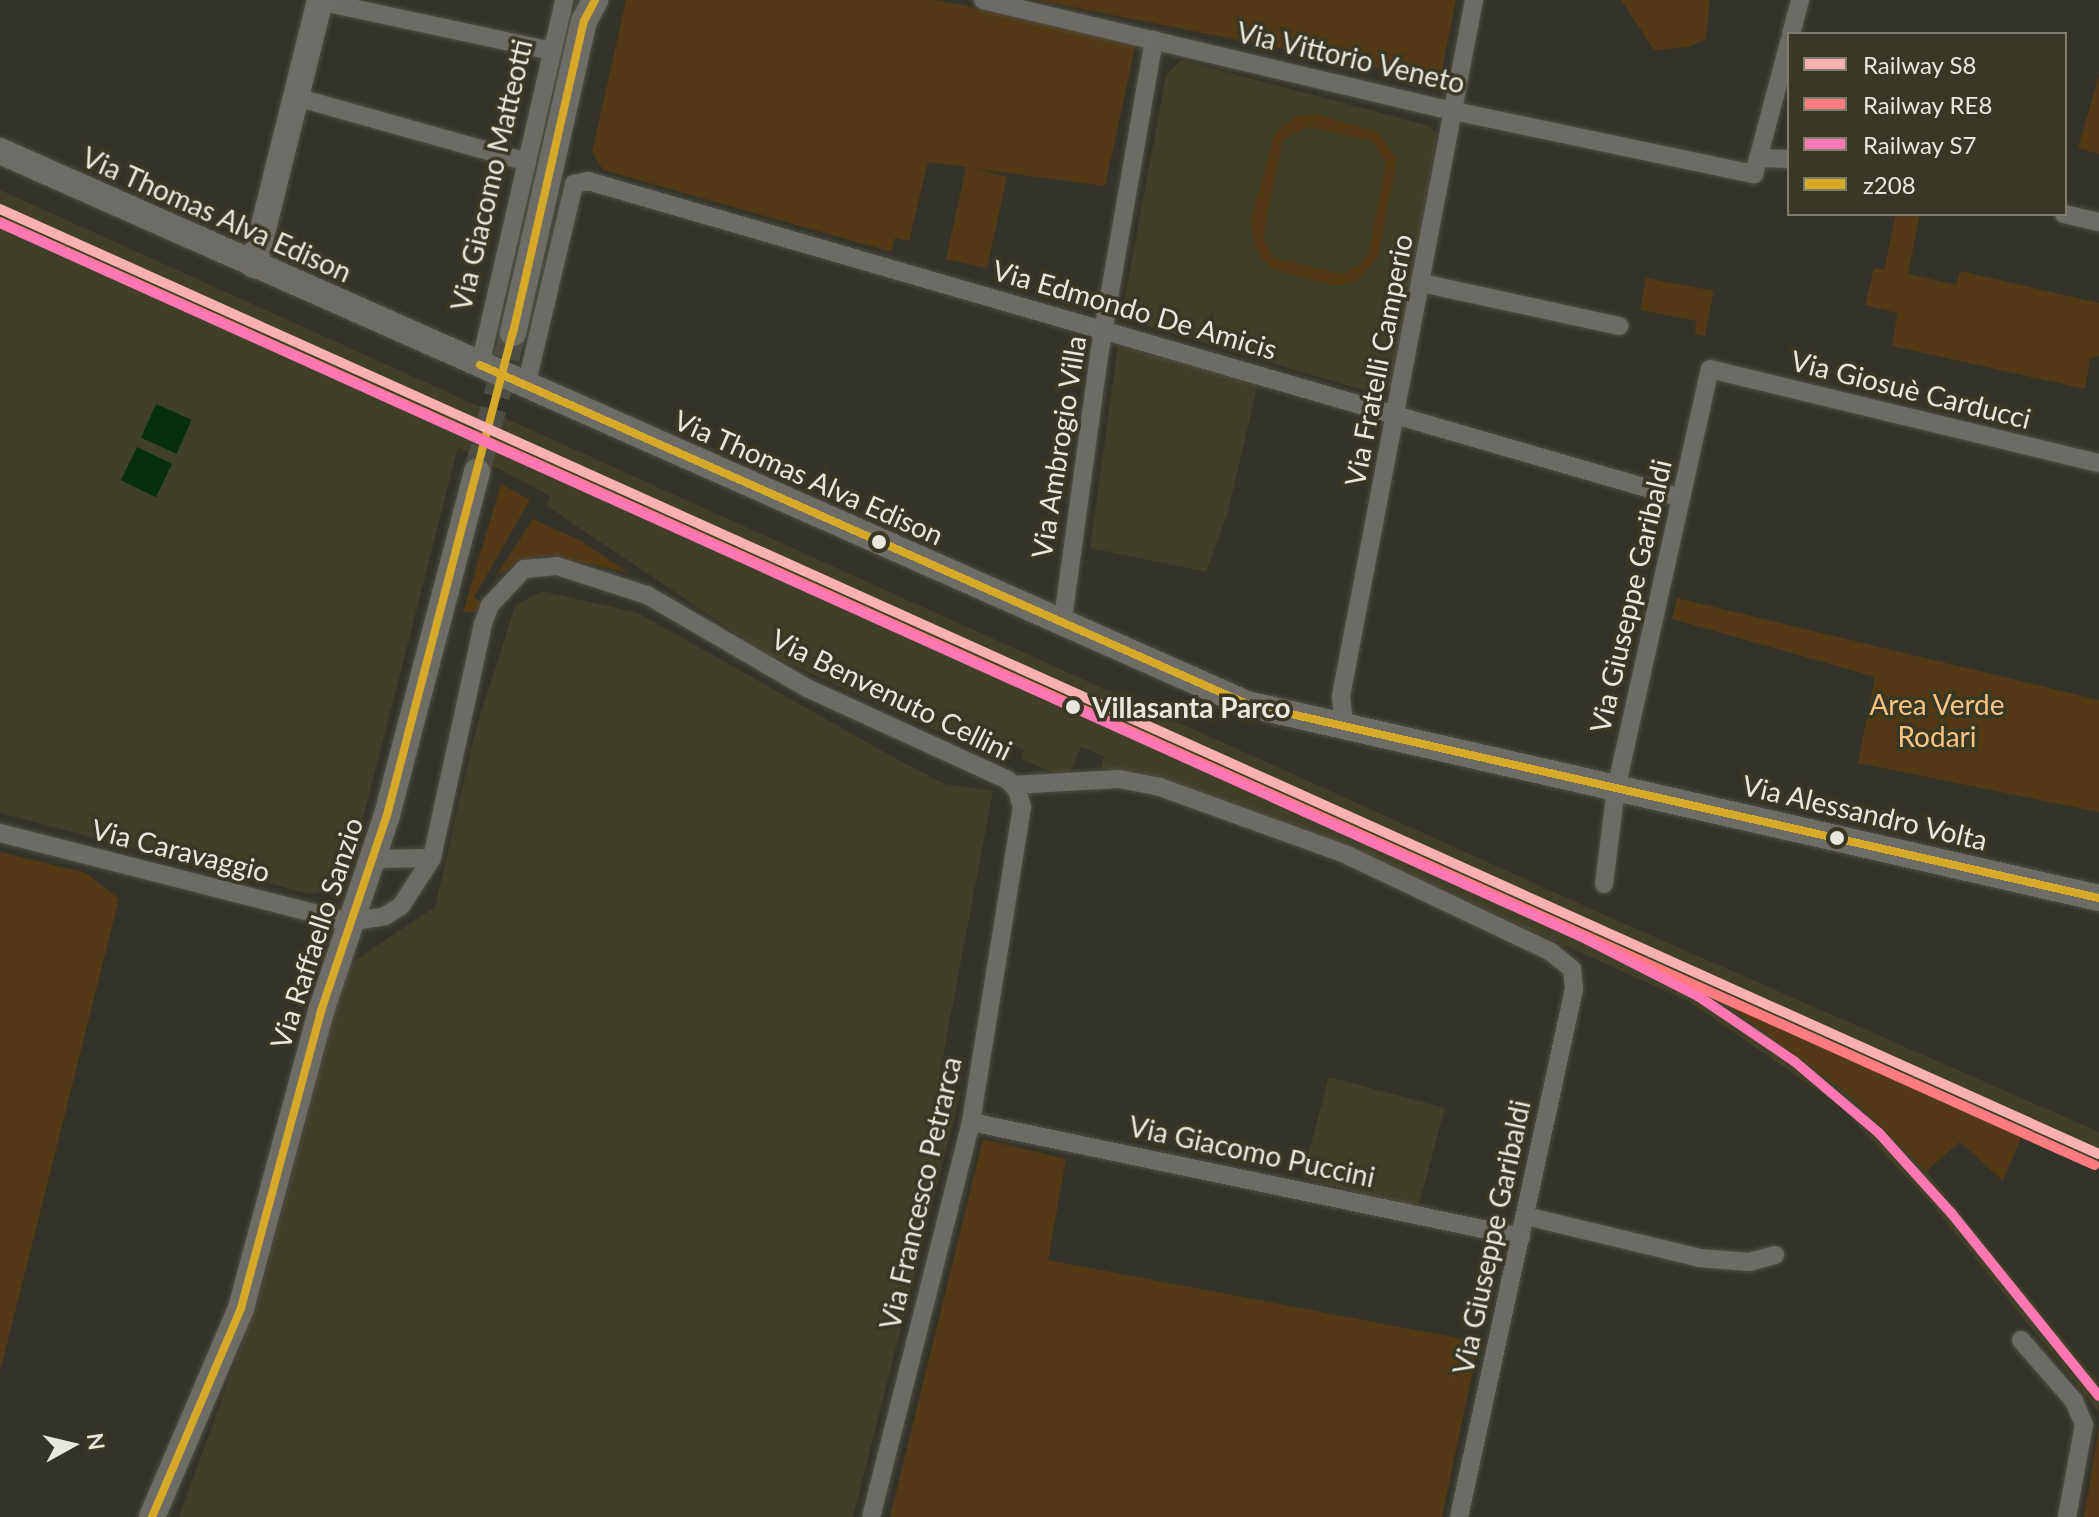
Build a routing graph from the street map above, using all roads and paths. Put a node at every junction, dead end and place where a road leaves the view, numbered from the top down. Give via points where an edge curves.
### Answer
1 (320, 0) edge
2 (564, 0) edge
3 (983, 0) edge
4 (1474, 0) edge
5 (1800, 0) edge
6 (588, 7) edge
7 (1792, 32) edge
8 (1154, 40) junction
9 (1787, 50) edge
10 (553, 51) junction
11 (296, 97) junction
12 (1454, 111) junction
13 (0, 151) edge
14 (1787, 159) edge
15 (527, 162) junction
16 (1756, 166) junction
17 (2067, 215) edge
18 (2099, 222) edge
19 (254, 265) junction
20 (1422, 283) junction
21 (1619, 326) dead end
22 (1105, 329) junction
23 (513, 333) tunnel mouth
24 (480, 365) junction
25 (1710, 369) joint
26 (526, 386) junction
27 (1396, 413) junction
28 (2099, 463) edge
29 (477, 472) tunnel mouth
30 (1681, 498) junction
31 (1062, 626) junction
32 (1345, 730) junction
33 (1013, 785) junction
34 (1616, 789) junction
35 (0, 833) edge
36 (432, 858) junction
37 (372, 859) junction
38 (1604, 884) dead end
39 (2099, 898) edge
40 (349, 922) junction
41 (1572, 969) joint
42 (971, 1122) junction
43 (1526, 1216) junction
44 (1521, 1237) junction
45 (1775, 1255) dead end
46 (2021, 1340) dead end
47 (200, 1407) junction
48 (152, 1517) edge
49 (166, 1517) edge
50 (871, 1517) edge
51 (1459, 1517) edge
52 (2067, 1517) edge

1 - 10 street
1 - 11 main road
2 - 10 street, Via Giacomo Matteotti
3 - 8 street, Via Vittorio Veneto
4 - 12 street, Via Fratelli Camperio
5 - 7 street
6 - 23 main road, Via Giacomo Matteotti
8 - 12 street, Via Vittorio Veneto
8 - 22 street, Via Ambrogio Villa
9 - 16 street
10 - 15 street, Via Giacomo Matteotti
11 - 15 street
11 - 19 main road
12 - 16 street, Via Vittorio Veneto via 1660,154
12 - 20 street, Via Fratelli Camperio
13 - 19 main road, Via Thomas Alva Edison
14 - 16 street, Via Vittorio Veneto
15 - 24 street, Via Giacomo Matteotti
17 - 18 street
19 - 24 main road, Via Thomas Alva Edison
20 - 21 street
20 - 27 street, Via Fratelli Camperio
22 - 26 street, Via Edmondo De Amicis via 611,185 574,184
22 - 27 street, Via Edmondo De Amicis
22 - 31 street, Via Ambrogio Villa
24 - 26 main road, Via Thomas Alva Edison
25 - 28 street, Via Giosuè Carducci
25 - 30 street, Via Giuseppe Garibaldi
26 - 31 main road, Via Thomas Alva Edison
27 - 30 street, Via Edmondo De Amicis
27 - 32 street, Via Fratelli Camperio via 1341,696
29 - 37 main road, Via Raffaello Sanzio
30 - 34 street, Via Giuseppe Garibaldi
31 - 32 main road, Via Thomas Alva Edison via 1215,693
32 - 34 main road, Via Thomas Alva Edison
33 - 36 street, Via Benvenuto Cellini via 807,688 647,595 557,566 524,569 497,595 483,624
33 - 41 street, Via Benvenuto Cellini via 1119,779 1160,787 1345,854 1551,952
33 - 42 street, Via Francesco Petrarca via 1022,807
34 - 38 street, Via Giuseppe Garibaldi
34 - 39 main road, Via Alessandro Volta
35 - 40 street, Via Caravaggio
36 - 37 street
36 - 40 street, Via Benvenuto Cellini via 401,906 385,916
37 - 40 main road, Via Raffaello Sanzio
40 - 47 main road, Via Raffaello Sanzio via 241,1308
41 - 43 street, Via Giuseppe Garibaldi via 1574,989
42 - 44 street, Via Giacomo Puccini
42 - 50 street, Via Francesco Petrarca
43 - 44 street, Via Giuseppe Garibaldi
43 - 45 street via 1699,1258 1749,1262
44 - 51 street, Via Giuseppe Garibaldi
46 - 52 street via 2074,1401 2084,1425
47 - 48 main road, Via Raffaello Sanzio
47 - 49 main road, Via Raffaello Sanzio

